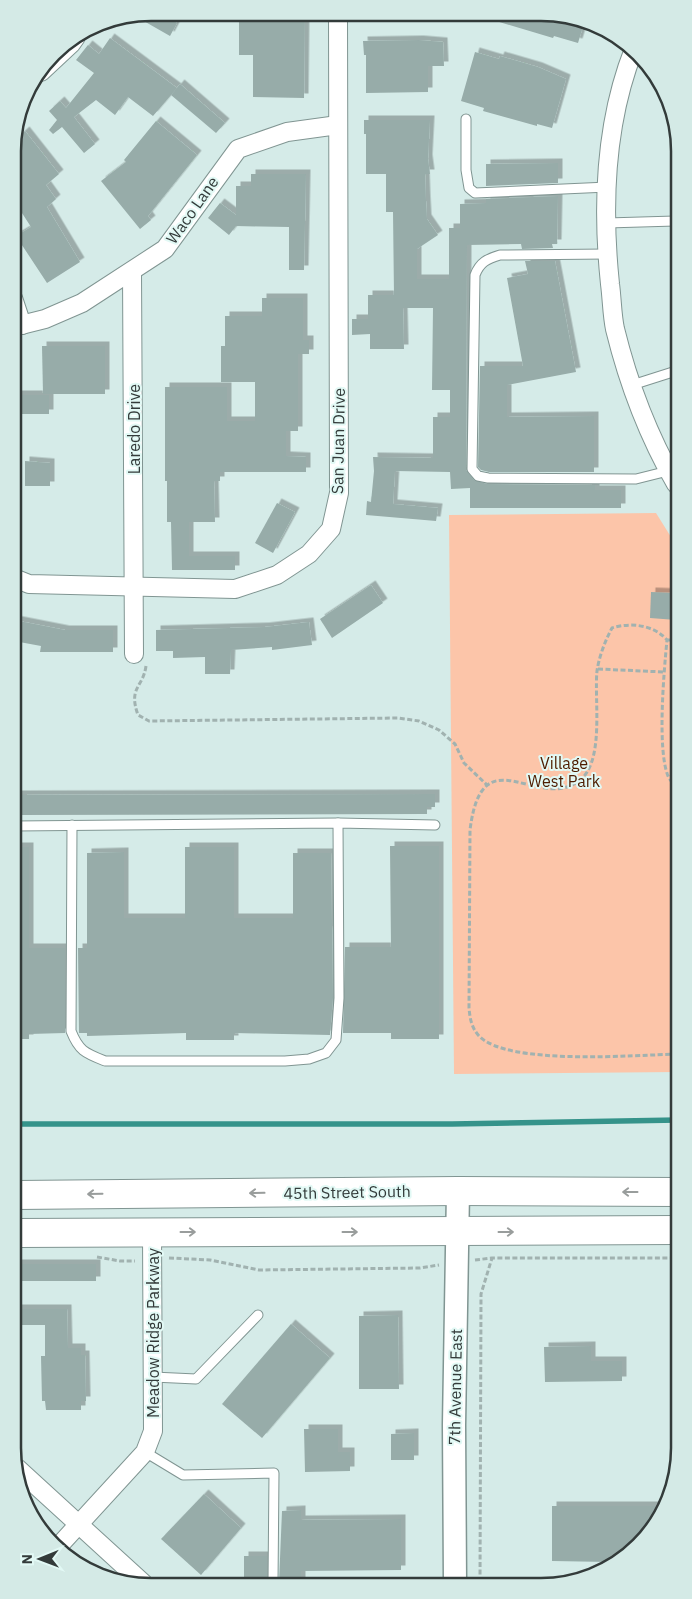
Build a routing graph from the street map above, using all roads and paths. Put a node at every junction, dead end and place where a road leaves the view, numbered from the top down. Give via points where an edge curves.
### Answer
1 (338, 22) edge
2 (631, 58) edge
3 (466, 119) dead end
4 (338, 125) junction
5 (608, 187) junction
6 (671, 221) edge
7 (607, 223) junction
8 (607, 254) junction
9 (132, 272) junction
10 (22, 325) edge
11 (671, 373) edge
12 (632, 385) junction
13 (671, 468) edge
14 (22, 581) edge
15 (135, 587) junction
16 (667, 640) junction
17 (671, 640) edge
18 (134, 654) joint
19 (598, 669) junction
20 (664, 672) junction
21 (671, 779) edge
22 (486, 785) junction
23 (338, 823) junction
24 (72, 825) junction
25 (435, 825) dead end
26 (21, 826) edge
27 (670, 1054) edge
28 (458, 1191) junction
29 (670, 1192) edge
30 (21, 1195) edge
31 (670, 1230) edge
32 (152, 1232) junction
33 (457, 1232) junction
34 (21, 1233) edge
35 (92, 1257) dead end
36 (171, 1258) dead end
37 (670, 1258) edge
38 (127, 1261) dead end
39 (420, 1268) dead end
40 (258, 1315) dead end
41 (153, 1377) junction
42 (144, 1452) junction
43 (24, 1475) edge
44 (80, 1524) junction
45 (65, 1540) edge
46 (137, 1577) edge
47 (273, 1578) edge
48 (455, 1578) edge
49 (480, 1578) edge

1 - 4 street, San Juan Drive
2 - 5 street via 615,115
3 - 5 lane via 466,170 469,188 475,194
4 - 9 street, Waco Lane via 287,132 238,149 165,248
4 - 15 street, San Juan Drive via 339,494 331,529 309,554 277,575 234,589
5 - 7 street
6 - 7 lane
7 - 8 street
8 - 12 street via 615,328
8 - 13 lane via 500,255 486,259 478,267 475,275 472,469 478,476 498,478 636,479
9 - 10 street, Waco Lane via 82,304
9 - 15 street, Laredo Drive
11 - 12 lane
12 - 13 street
14 - 15 street, San Juan Drive
15 - 18 street, Laredo Drive
16 - 17 path
16 - 19 path via 659,631 647,627 623,624 612,628
16 - 20 path
18 - 22 path via 147,655 145,669 135,689 134,703 138,715 149,721 388,718 419,721 439,730 455,744 464,763
19 - 20 path
19 - 22 path via 595,752 591,768 579,781 565,787 507,780
20 - 21 path via 663,752
22 - 27 path via 472,811 470,830 469,1008 472,1025 480,1036 511,1052 533,1055
23 - 24 lane
23 - 24 lane via 339,998 336,1040 326,1054 286,1061 105,1061 78,1047 71,1031
23 - 25 lane
24 - 26 lane
29 -> 28 main road, 45th Street South
28 -> 30 main road, 45th Street South
28 - 33 street, 7th Avenue East
33 -> 31 main road
32 -> 33 main road
32 - 34 main road
32 - 41 street, Meadow Ridge Parkway
33 - 48 street, 7th Avenue East
35 - 38 path
36 - 39 path via 210,1260 259,1270
37 - 49 path via 492,1258 481,1294
40 - 41 lane via 196,1379
41 - 42 street, Meadow Ridge Parkway via 153,1431
42 - 44 street, Meadow Ridge Parkway
42 - 47 lane via 183,1475 274,1473
43 - 44 street
44 - 45 street, Meadow Ridge Parkway
44 - 46 street

